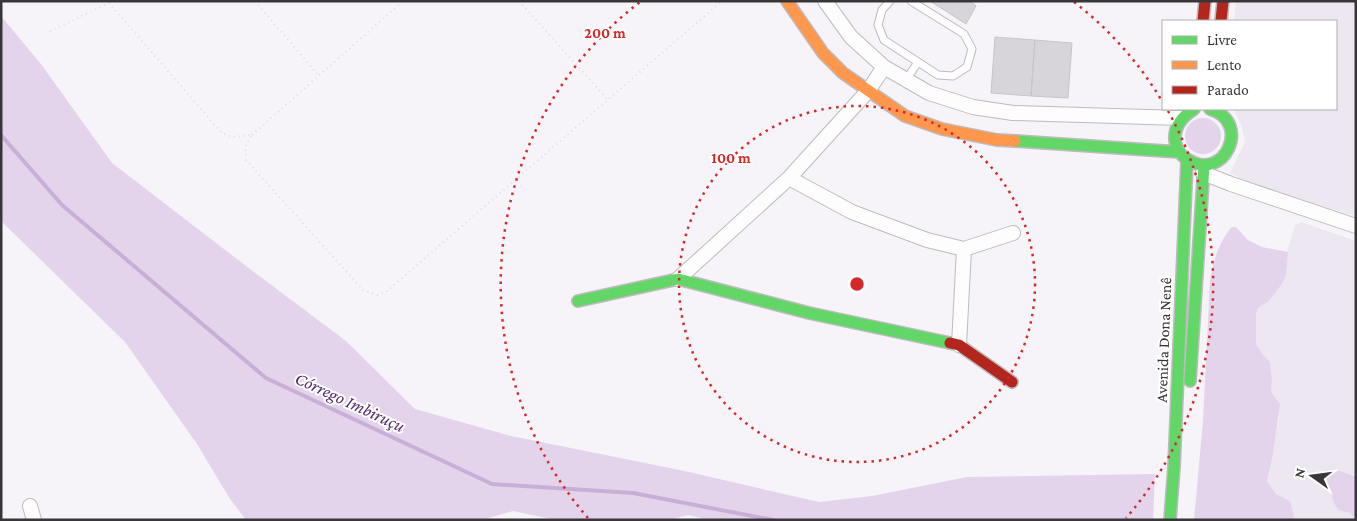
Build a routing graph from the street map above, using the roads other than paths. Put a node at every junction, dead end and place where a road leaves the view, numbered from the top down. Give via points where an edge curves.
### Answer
1 (787, 1) edge
2 (825, 1) edge
3 (890, 1) edge
4 (911, 1) edge
5 (1205, 1) edge
6 (1223, 1) edge
7 (1203, 20) edge
8 (1221, 20) edge
9 (918, 62) junction
10 (884, 67) junction
11 (906, 80) junction
12 (868, 91) junction
13 (1193, 110) edge
14 (1213, 110) edge
15 (1181, 118) junction
16 (1183, 156) junction
17 (1204, 169) junction
18 (789, 178) junction
19 (1356, 226) edge
20 (1013, 233) dead end
21 (964, 250) junction
22 (678, 279) junction
23 (578, 302) dead end
24 (959, 345) junction
25 (1012, 382) dead end
26 (1190, 392) dead end
27 (1187, 431) dead end
28 (30, 506) dead end
29 (34, 520) edge
30 (1170, 520) edge
31 (1182, 520) edge

1 - 12 street via 823,53
2 - 10 street via 851,37
3 - 9 lane via 882,10 878,25 884,40
4 - 9 lane via 964,34 972,49 967,67 953,76 938,75
5 - 7 street
6 - 8 street
9 - 11 lane
10 - 11 street
10 - 12 street
11 - 15 street via 929,93 973,107 1013,113
12 - 16 street via 906,116 942,129 997,140
12 - 18 street
13 - 15 street
14 - 17 street via 1225,118 1231,128 1232,140 1228,151
15 - 16 street, Avenida Dona Nenê via 1175,130 1175,143
16 - 17 street
16 - 30 street, Avenida Dona Nenê
17 - 19 street via 1231,184
17 - 26 street, Avenida Dona Nenê
18 - 21 street via 852,212
18 - 22 street
20 - 21 street
21 - 24 street
22 - 23 street
22 - 24 street via 809,313
24 - 25 street
27 - 31 street
28 - 29 street

